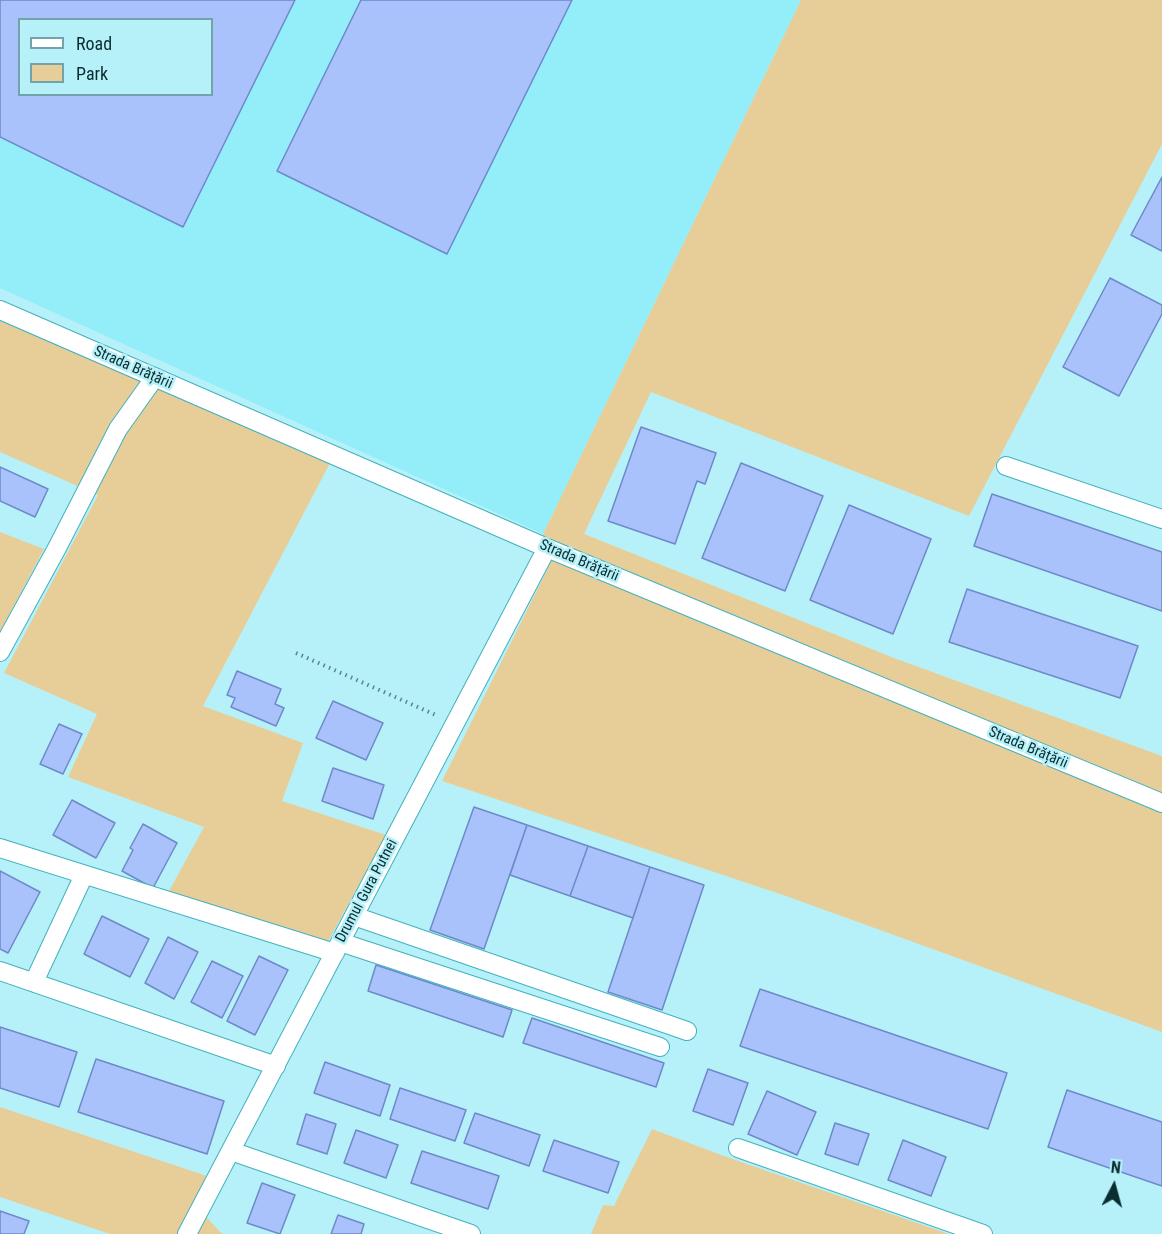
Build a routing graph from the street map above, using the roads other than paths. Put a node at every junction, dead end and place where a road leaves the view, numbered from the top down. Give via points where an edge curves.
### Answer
1 (0, 310) edge
2 (155, 377) junction
3 (1006, 466) dead end
4 (1162, 519) edge
5 (547, 548) junction
6 (0, 652) edge
7 (1162, 804) edge
8 (0, 849) edge
9 (84, 875) junction
10 (354, 916) junction
11 (338, 947) junction
12 (0, 971) edge
13 (34, 982) junction
14 (687, 1031) dead end
15 (660, 1047) dead end
16 (276, 1066) junction
17 (738, 1148) dead end
18 (231, 1151) junction
19 (188, 1234) edge
20 (471, 1234) edge
21 (983, 1234) edge

1 - 2 street, Strada Brățării
2 - 5 street, Strada Brățării
2 - 6 street via 118,429
3 - 4 street
5 - 7 street, Strada Brățării
5 - 10 street, Drumul Gura Putnei
8 - 9 street
9 - 11 street
9 - 13 street
10 - 11 street, Drumul Gura Putnei
10 - 14 street
11 - 15 street
11 - 16 street, Drumul Gura Putnei
12 - 13 street
13 - 16 street
16 - 18 street, Drumul Gura Putnei
17 - 21 street
18 - 19 street, Drumul Gura Putnei
18 - 20 street

